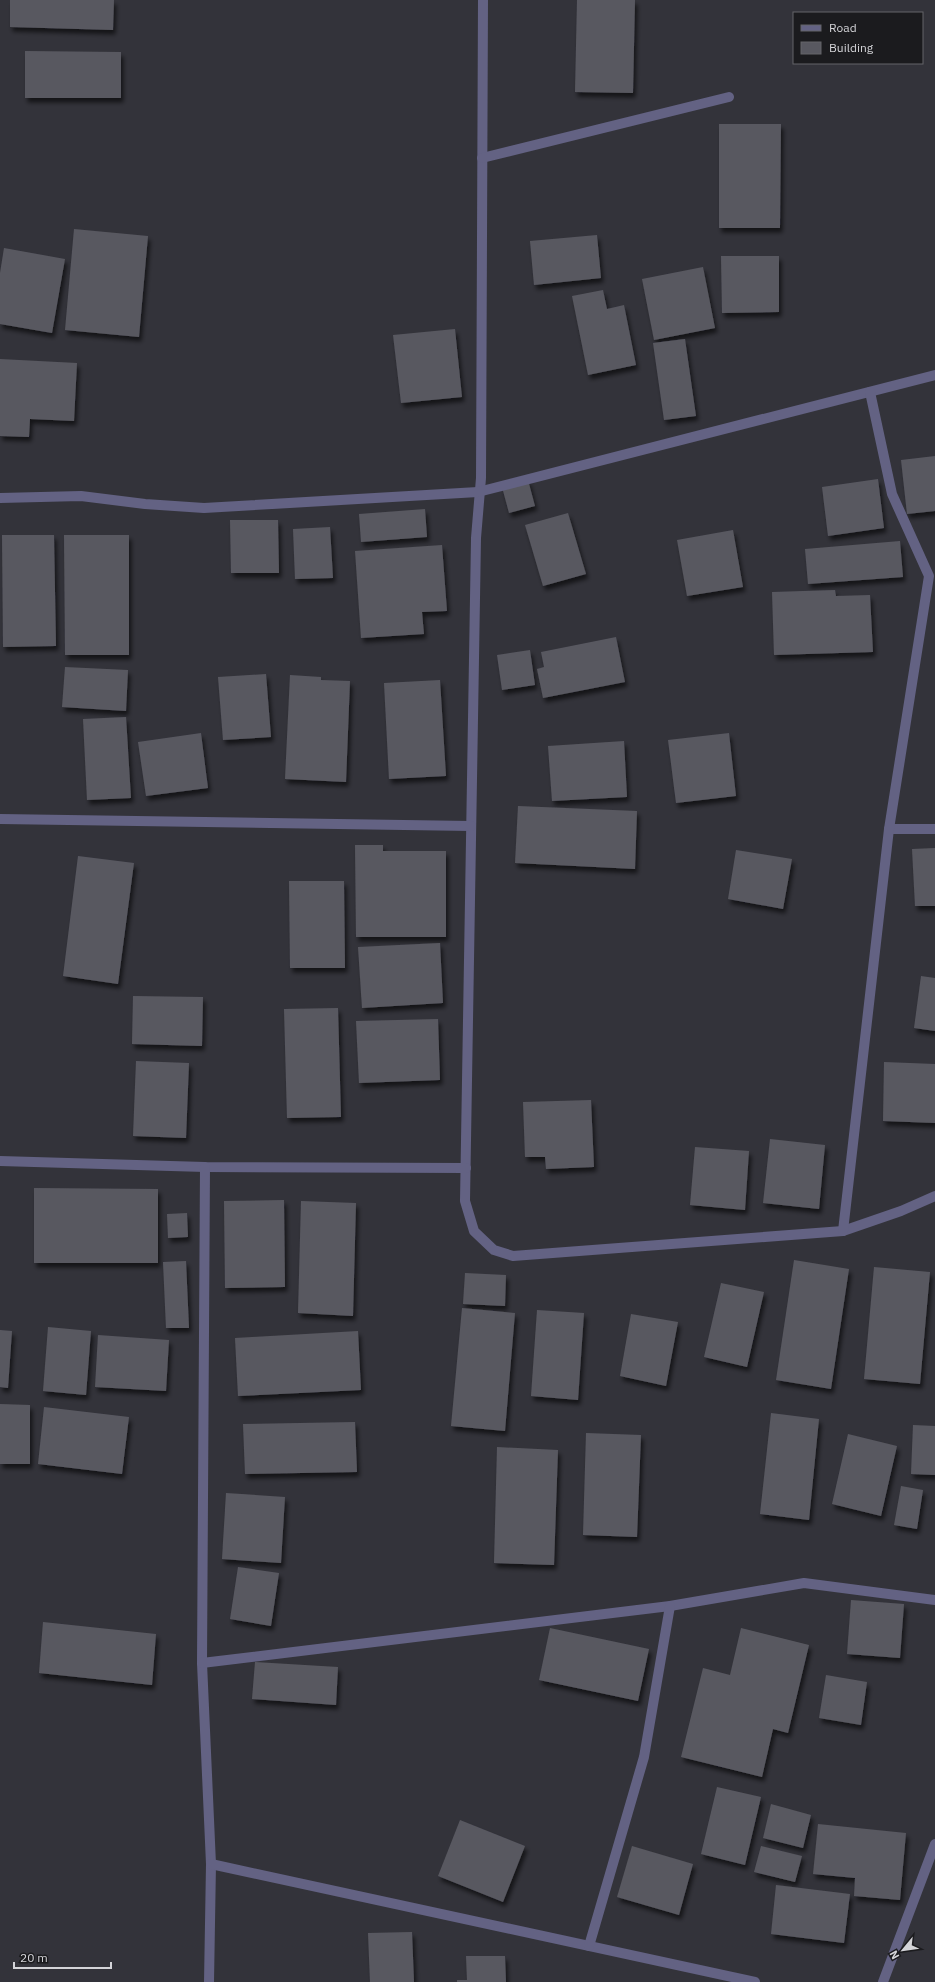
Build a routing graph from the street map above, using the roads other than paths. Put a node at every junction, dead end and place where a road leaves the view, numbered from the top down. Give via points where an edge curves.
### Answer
1 (483, 0) edge
2 (729, 96) dead end
3 (482, 158) junction
4 (935, 375) edge
5 (870, 392) junction
6 (478, 492) junction
7 (0, 498) edge
8 (0, 819) edge
9 (471, 826) junction
10 (935, 828) edge
11 (890, 829) junction
12 (0, 1160) edge
13 (205, 1167) junction
14 (466, 1168) junction
15 (935, 1196) edge
16 (843, 1231) junction
17 (935, 1600) edge
18 (670, 1606) junction
19 (202, 1663) junction
20 (935, 1844) edge
21 (211, 1864) junction
22 (589, 1946) junction
23 (209, 1982) edge
24 (755, 1982) edge
25 (883, 1982) edge

1 - 3 street
2 - 3 street
3 - 6 street via 481,470
4 - 5 street
5 - 6 street
5 - 11 street via 892,494 929,576
6 - 7 street via 204,508 81,496
6 - 9 street
8 - 9 street
9 - 14 street
10 - 11 street
11 - 16 street
12 - 13 street
13 - 14 street
13 - 19 street
14 - 16 street via 465,1201 474,1231 494,1250 514,1256
15 - 16 street
17 - 18 street via 804,1583
18 - 19 street
18 - 22 street via 644,1757
19 - 21 street
20 - 25 street
21 - 22 street
21 - 23 street
22 - 24 street

